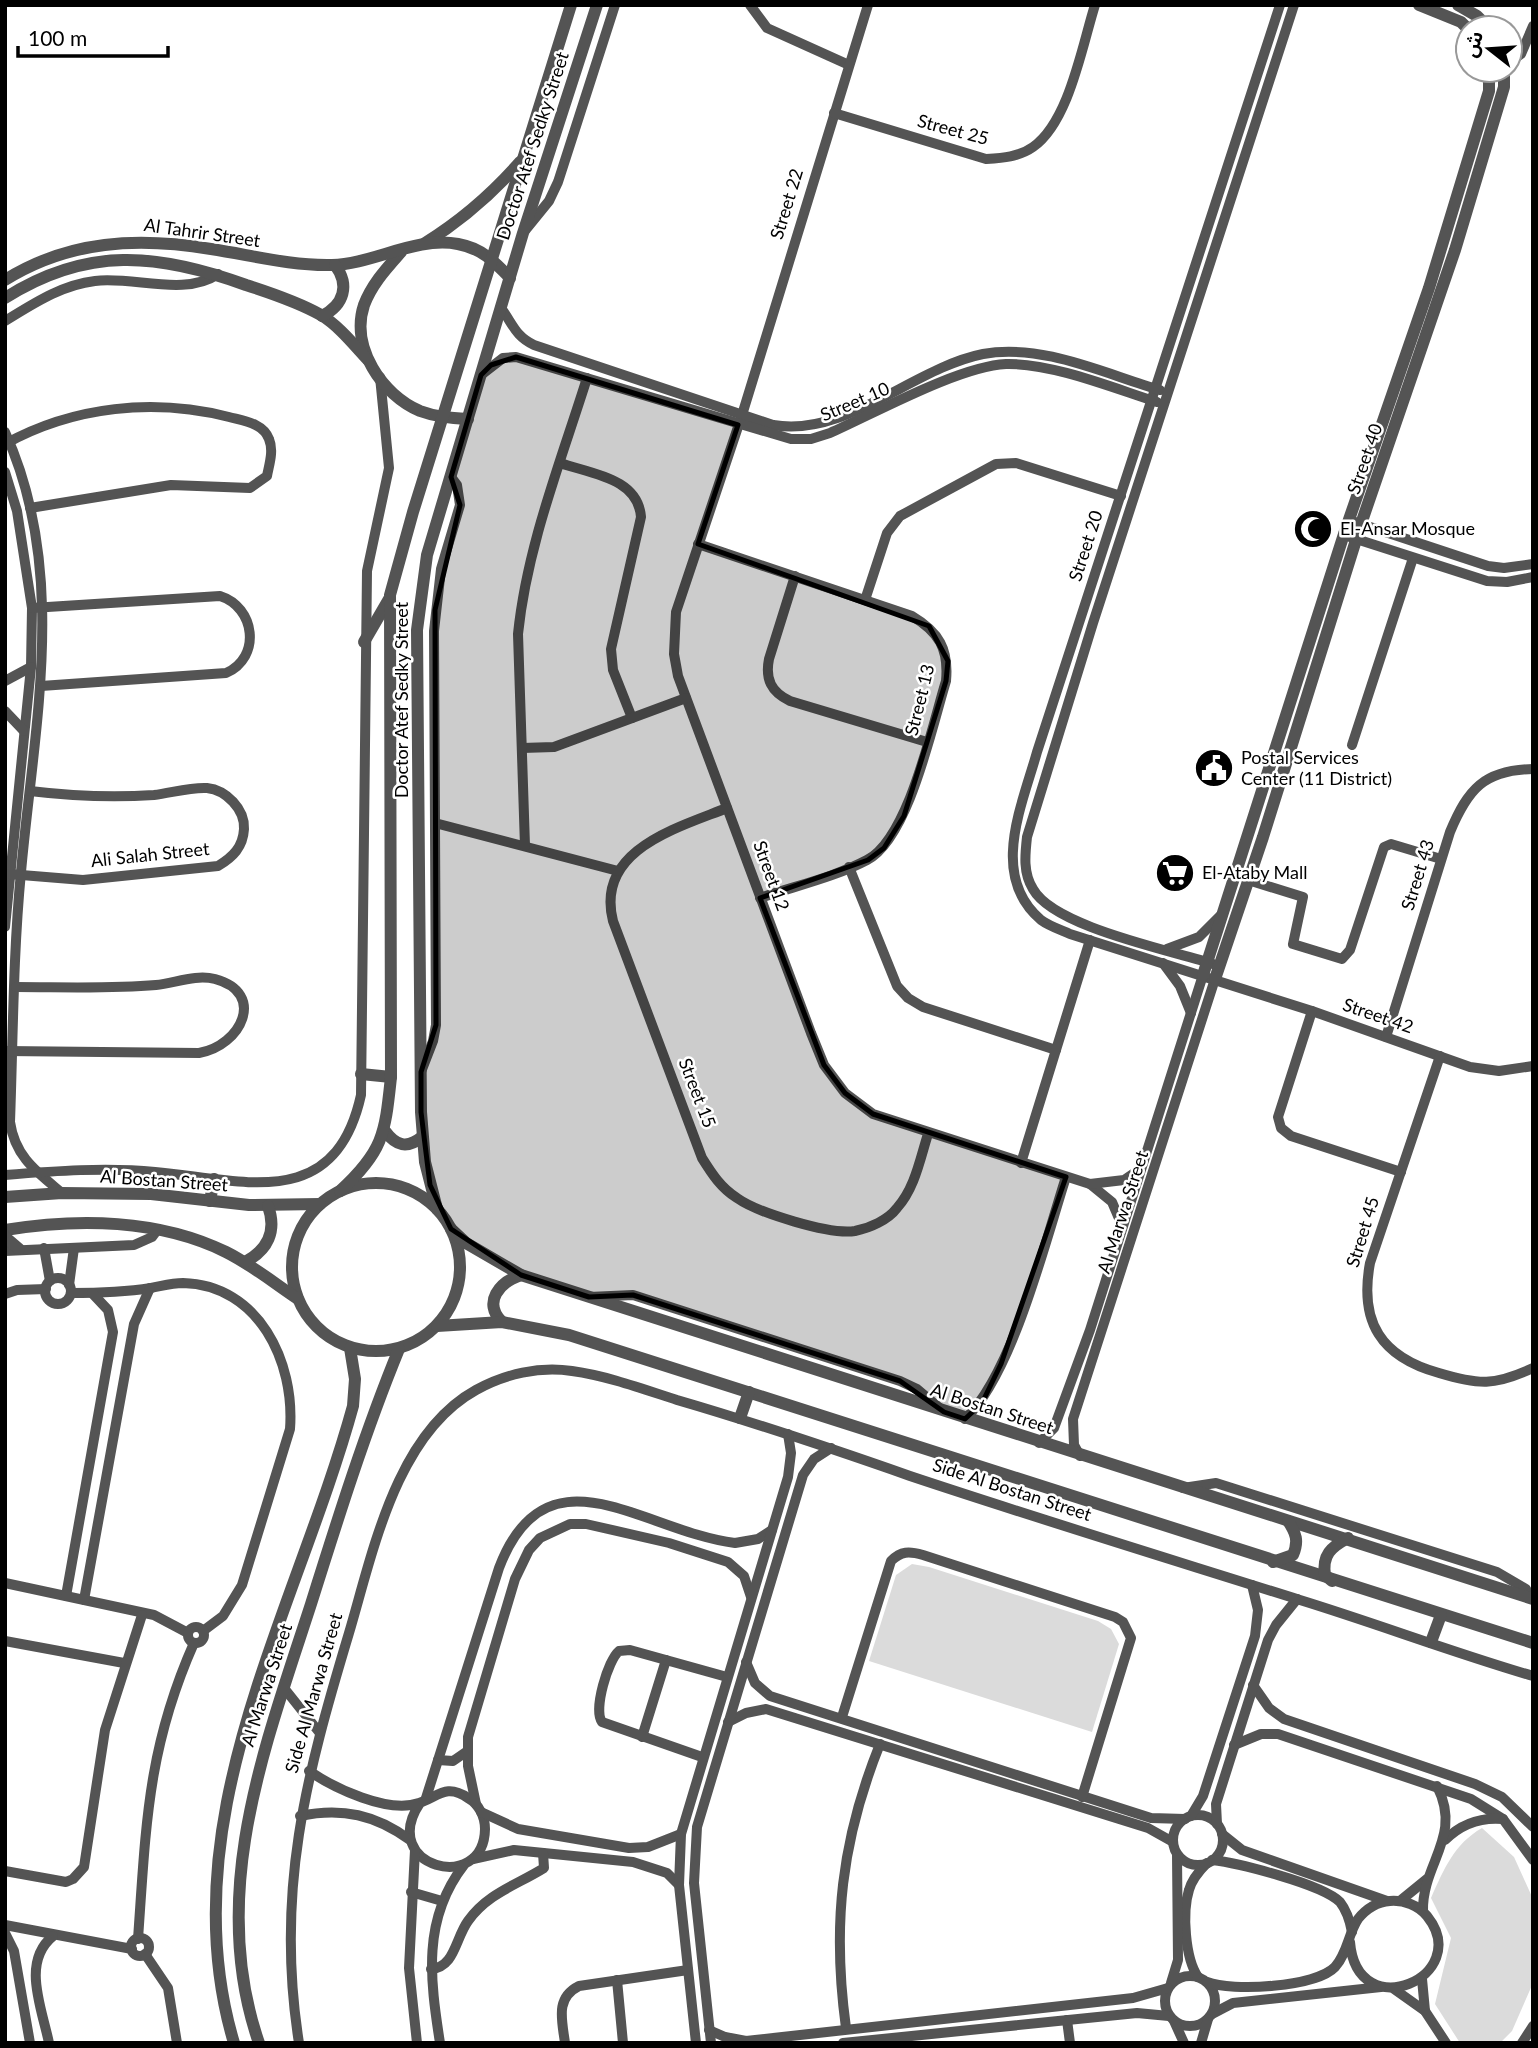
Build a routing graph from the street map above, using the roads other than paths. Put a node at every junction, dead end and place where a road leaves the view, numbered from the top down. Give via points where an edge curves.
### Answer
1 (571, 5) edge
2 (597, 5) edge
3 (615, 5) edge
4 (750, 5) edge
5 (868, 5) edge
6 (1095, 5) edge
7 (1280, 5) edge
8 (1294, 5) edge
9 (1419, 5) edge
10 (1458, 5) edge
11 (1474, 14) edge
12 (1454, 19) edge
13 (1533, 26) edge
14 (1524, 47) edge
15 (849, 65) junction
16 (1489, 84) edge
17 (1504, 84) edge
18 (834, 113) junction
19 (522, 160) junction
20 (523, 233) junction
21 (419, 247) junction
22 (401, 251) junction
23 (491, 258) junction
24 (335, 265) junction
25 (218, 274) junction
26 (510, 278) junction
27 (5, 280) edge
28 (5, 298) edge
29 (501, 308) junction
30 (322, 316) junction
31 (5, 321) edge
32 (368, 360) junction
33 (481, 375) junction
34 (380, 377) junction
35 (587, 378) junction
36 (1170, 393) junction
37 (1154, 395) junction
38 (1166, 405) junction
39 (442, 418) junction
40 (468, 419) junction
41 (740, 420) junction
42 (7, 439) edge
43 (560, 463) junction
44 (5, 472) edge
45 (451, 477) junction
46 (1120, 499) junction
47 (1131, 506) junction
48 (30, 508) junction
49 (1355, 522) junction
50 (1386, 533) junction
51 (1350, 537) junction
52 (698, 544) junction
53 (1381, 547) junction
54 (1413, 558) junction
55 (1533, 564) edge
56 (795, 576) junction
57 (1533, 577) edge
58 (390, 595) junction
59 (865, 600) junction
60 (32, 608) junction
61 (44, 608) junction
62 (365, 642) junction
63 (31, 667) junction
64 (5, 681) edge
65 (41, 686) junction
66 (686, 698) junction
67 (5, 711) edge
68 (632, 718) junction
69 (24, 731) junction
70 (927, 742) junction
71 (1352, 745) dead end
72 (522, 748) junction
73 (1533, 769) edge
74 (30, 791) junction
75 (727, 808) junction
76 (435, 822) junction
77 (525, 846) junction
78 (1441, 859) junction
79 (849, 867) junction
80 (618, 871) junction
81 (15, 874) junction
82 (1248, 880) junction
83 (760, 898) junction
84 (1223, 911) junction
85 (5, 925) edge
86 (1090, 940) junction
87 (1167, 950) junction
88 (1163, 962) junction
89 (1211, 970) junction
90 (16, 987) junction
91 (1312, 1011) junction
92 (1191, 1013) junction
93 (1386, 1037) junction
94 (1056, 1050) junction
95 (9, 1051) edge
96 (1440, 1056) junction
97 (1533, 1066) edge
98 (421, 1072) junction
99 (361, 1074) junction
100 (391, 1077) junction
101 (385, 1131) junction
102 (928, 1134) junction
103 (422, 1137) junction
104 (1021, 1163) junction
105 (1140, 1169) junction
106 (38, 1172) junction
107 (1401, 1172) junction
108 (5, 1175) edge
109 (1066, 1177) junction
110 (214, 1179) junction
111 (1090, 1184) junction
112 (340, 1191) junction
113 (62, 1193) junction
114 (5, 1197) edge
115 (210, 1201) junction
116 (320, 1204) junction
117 (268, 1206) junction
118 (437, 1209) junction
119 (1121, 1223) junction
120 (158, 1229) junction
121 (451, 1229) junction
122 (5, 1230) edge
123 (5, 1237) edge
124 (44, 1248) junction
125 (74, 1248) junction
126 (19, 1249) junction
127 (5, 1251) edge
128 (245, 1262) junction
129 (521, 1275) junction
130 (48, 1285) junction
131 (150, 1288) junction
132 (70, 1289) junction
133 (92, 1293) junction
134 (5, 1294) edge
135 (298, 1299) junction
136 (502, 1322) junction
137 (437, 1326) junction
138 (350, 1348) junction
139 (399, 1349) junction
140 (1533, 1368) edge
141 (477, 1389) joint
142 (749, 1392) junction
143 (740, 1418) junction
144 (965, 1419) junction
145 (788, 1434) junction
146 (1039, 1443) junction
147 (94, 1445) junction
148 (831, 1448) junction
149 (111, 1449) junction
150 (1080, 1456) junction
151 (787, 1481) junction
152 (800, 1485) junction
153 (1182, 1488) junction
154 (1289, 1521) junction
155 (772, 1530) junction
156 (1348, 1538) junction
157 (731, 1542) junction
158 (729, 1562) junction
159 (1273, 1562) junction
160 (1332, 1581) junction
161 (5, 1583) edge
162 (1251, 1585) junction
163 (66, 1596) junction
164 (751, 1598) junction
165 (1532, 1598) edge
166 (1297, 1599) junction
167 (84, 1600) junction
168 (142, 1615) junction
169 (1441, 1615) junction
170 (1258, 1623) junction
171 (1276, 1625) junction
172 (740, 1634) junction
173 (191, 1638) junction
174 (753, 1639) junction
175 (5, 1641) edge
176 (1431, 1642) junction
177 (1533, 1643) edge
178 (666, 1660) junction
179 (746, 1662) junction
180 (124, 1663) junction
181 (1533, 1676) edge
182 (727, 1677) junction
183 (1253, 1685) junction
184 (284, 1688) junction
185 (770, 1696) junction
186 (766, 1709) junction
187 (842, 1717) junction
188 (1284, 1719) junction
189 (728, 1722) junction
190 (319, 1732) junction
191 (1278, 1734) junction
192 (642, 1737) junction
193 (880, 1744) junction
194 (923, 1745) junction
195 (1234, 1745) junction
196 (466, 1752) junction
197 (702, 1756) junction
198 (918, 1756) junction
199 (438, 1760) junction
200 (1403, 1760) junction
201 (309, 1771) junction
202 (1398, 1773) junction
203 (1437, 1786) junction
204 (1082, 1797) junction
205 (1203, 1797) junction
206 (423, 1800) junction
207 (1216, 1801) junction
208 (479, 1808) junction
209 (300, 1816) junction
210 (1188, 1817) junction
211 (1503, 1819) junction
212 (1153, 1824) junction
213 (1533, 1827) edge
214 (1219, 1829) junction
215 (681, 1835) junction
216 (1445, 1840) junction
217 (1173, 1842) junction
218 (413, 1845) junction
219 (1529, 1846) edge
220 (648, 1847) junction
221 (543, 1853) junction
222 (1177, 1855) junction
223 (1533, 1860) edge
224 (469, 1861) junction
225 (1210, 1862) junction
226 (651, 1867) junction
227 (5, 1871) edge
228 (1427, 1879) junction
229 (679, 1885) junction
230 (411, 1892) junction
231 (442, 1901) junction
232 (1387, 1901) junction
233 (1400, 1901) junction
234 (1423, 1911) junction
235 (697, 1914) junction
236 (682, 1916) junction
237 (5, 1926) edge
238 (5, 1933) edge
239 (53, 1936) junction
240 (1351, 1937) junction
241 (135, 1944) junction
242 (430, 1969) junction
243 (688, 1970) junction
244 (1203, 1979) junction
245 (1422, 1979) junction
246 (617, 1980) junction
247 (1170, 1986) junction
248 (1388, 1988) junction
249 (249, 2011) junction
250 (1425, 2011) junction
251 (1210, 2016) junction
252 (227, 2017) junction
253 (1172, 2019) junction
254 (1067, 2020) junction
255 (889, 2024) junction
256 (1533, 2026) edge
257 (846, 2028) junction
258 (709, 2030) junction
259 (890, 2038) junction
260 (1443, 2041) edge
261 (741, 2042) edge
262 (30, 2043) edge
263 (49, 2043) edge
264 (177, 2043) edge
265 (234, 2043) edge
266 (259, 2043) edge
267 (299, 2043) edge
268 (417, 2043) edge
269 (440, 2043) edge
270 (565, 2043) edge
271 (623, 2043) edge
272 (696, 2043) edge
273 (711, 2043) edge
274 (843, 2043) edge
275 (1070, 2043) edge
276 (1184, 2043) edge
277 (1202, 2043) edge
278 (1522, 2043) edge

1 - 19 street, Doctor Atef Sedky Street
2 - 20 street, Doctor Atef Sedky Street
3 - 20 street via 558,182
4 - 15 street via 767,28
5 - 15 street, Street 22
6 - 18 street, Street 25 via 1062,110 1050,131 1032,148 1010,157 986,159
7 - 37 street, Street 20
8 - 36 street, Street 20
9 - 12 street
10 - 11 street
13 - 14 street
15 - 18 street, Street 22
16 - 49 street, Street 40
17 - 49 street, Street 40 via 1455,250
18 - 41 street, Street 22
19 - 21 street via 458,223
19 - 23 street, Doctor Atef Sedky Street
20 - 26 street, Doctor Atef Sedky Street
21 - 22 street, Al Tahrir Street
21 - 23 street via 457,244
22 - 24 street, Al Tahrir Street
22 - 32 street via 376,280 364,307 360,336
23 - 26 street
23 - 39 street, Doctor Atef Sedky Street
24 - 27 street, Al Tahrir Street via 287,263 185,246 111,242 52,256
24 - 30 street via 344,290 337,306
25 - 28 street, Al Tahrir Street via 153,260 104,260 55,272
25 - 30 street, Al Tahrir Street
25 - 31 street via 197,285 92,281 40,299
26 - 29 street, Doctor Atef Sedky Street
29 - 33 street, Doctor Atef Sedky Street
29 - 41 street, Street 10 via 521,339
30 - 32 street, Al Tahrir Street
32 - 34 street
33 - 35 street, Street 10 via 503,358 516,357
33 - 40 street, Doctor Atef Sedky Street
34 - 39 street via 407,404
34 - 62 street via 389,468 367,571
35 - 41 street, Street 10
35 - 43 street
36 - 37 street, Street 10
36 - 38 street, Street 20
37 - 38 street, Street 10
37 - 41 street, Street 10 via 1043,368 1005,364 967,372 811,439 791,439
37 - 46 street, Street 20
38 - 47 street, Street 20
39 - 40 street
39 - 58 street, Doctor Atef Sedky Street
40 - 45 street, Doctor Atef Sedky Street
41 - 52 street, Street 12
42 - 48 street
42 - 48 street via 69,418 153,407 246,421 256,424 270,440 267,476 250,488 171,485
43 - 68 street via 618,483 632,490 640,502 641,517 611,649 613,670
43 - 72 street via 520,608
44 - 60 street via 18,511
45 - 76 street via 460,505 441,569 435,620
45 - 98 street, Doctor Atef Sedky Street via 427,555 418,630
46 - 47 street
46 - 59 street via 1016,463 996,464 900,516 887,533
46 - 86 street, Street 20 via 1014,834 1012,869 1022,898 1042,921
47 - 87 street, Street 20 via 1027,837 1024,864 1032,889 1050,909 1073,921
48 - 61 street
49 - 50 street
49 - 51 street, Street 40
50 - 53 street via 1380,539
50 - 55 street via 1488,566
51 - 53 street
51 - 82 street, Street 40
51 - 84 street, Street 40
52 - 56 street, Street 13
52 - 66 street, Street 12 via 674,631 676,665
53 - 54 street
54 - 57 street via 1487,581
54 - 71 street
56 - 59 street, Street 13
56 - 70 street via 766,672 770,685 790,701
58 - 62 street
58 - 100 street, Doctor Atef Sedky Street
59 - 70 street, Street 13 via 912,616 929,626 942,642 948,661 946,681
60 - 61 street
60 - 63 street
61 - 65 street
61 - 65 street via 219,596 235,602 244,613 250,639 242,662 226,673
62 - 99 street
63 - 64 street
63 - 69 street
65 - 74 street
66 - 68 street
66 - 75 street, Street 12
67 - 69 street
68 - 72 street via 554,747
69 - 81 street
70 - 79 street, Street 13 via 896,832 876,854
72 - 77 street
73 - 78 street, Street 43 via 1509,770 1483,781 1463,801
74 - 81 street
74 - 81 street, Ali Salah Street via 84,797 206,788 232,800 244,825 242,842 233,857 218,866 83,880
75 - 80 street via 653,838
75 - 83 street, Street 12
76 - 77 street
76 - 98 street via 436,1025
77 - 80 street
78 - 82 street via 1391,844 1384,847 1350,950 1342,959 1293,944 1305,898
78 - 93 street, Street 43
79 - 83 street, Street 13
79 - 94 street via 897,986 908,998 923,1007
80 - 102 street, Street 15 via 611,892 613,921 702,1158 717,1182 738,1200 831,1230 855,1231 877,1224 896,1210 910,1190
81 - 85 street
81 - 90 street
82 - 89 street, Street 40
83 - 102 street, Street 12 via 824,1065 845,1093 873,1114
84 - 87 street via 1199,937
84 - 89 street, Street 40
86 - 88 street, Street 20
86 - 94 street
87 - 89 street, Street 20
88 - 89 street, Street 20
88 - 92 street
89 - 91 street, Street 42
89 - 92 street, Al Marwa Street
89 - 150 street, Al Marwa Street via 1073,1419 1074,1445
90 - 95 street
90 - 95 street via 158,985 201,977 236,991 243,1002 243,1017 228,1043 214,1051
91 - 93 street, Street 42
91 - 107 street via 1278,1117 1281,1128 1291,1136
92 - 105 street, Al Marwa Street
93 - 96 street, Street 42
94 - 104 street
95 - 106 street via 12,1137 17,1151
96 - 97 street, Street 42 via 1499,1071
96 - 107 street, Street 45
98 - 103 street, Doctor Atef Sedky Street
99 - 100 street
99 - 110 street via 356,1116 341,1144 318,1166 279,1183
100 - 101 street, Doctor Atef Sedky Street
101 - 103 street via 402,1146
101 - 112 street, Doctor Atef Sedky Street via 366,1166
102 - 104 street, Street 12
103 - 118 street, Doctor Atef Sedky Street
104 - 109 street, Street 12
105 - 111 street, Street 12 via 1124,1180
105 - 119 street, Al Marwa Street
106 - 108 street
106 - 110 street via 153,1171
106 - 113 street
107 - 140 street, Street 45 via 1365,1287 1368,1312 1378,1335 1416,1366 1472,1383 1507,1380
109 - 111 street, Street 12
109 - 144 street via 1033,1283 1000,1364 982,1403
110 - 115 street
111 - 119 street, Street 12 via 1112,1202
112 - 116 street
112 - 118 street via 381,1183 402,1187
113 - 114 street, Al Bostan Street
113 - 115 street, Al Bostan Street via 150,1194
115 - 117 street, Al Bostan Street
116 - 117 street, Al Bostan Street
116 - 135 street via 304,1224 294,1248 292,1274
117 - 128 street via 272,1217 269,1239 264,1249
118 - 121 street
119 - 146 street, Al Marwa Street via 1090,1330 1054,1428
120 - 122 street via 77,1225
120 - 125 street via 134,1245
120 - 128 street via 208,1244
121 - 129 street, Al Bostan Street
121 - 137 street via 459,1254 459,1280 452,1304
123 - 126 street
124 - 125 street
124 - 126 street
124 - 130 street
125 - 132 street
126 - 127 street
128 - 135 street
129 - 136 street via 496,1291 494,1309
129 - 144 street, Al Bostan Street
130 - 132 street via 61,1279
130 - 132 street via 48,1299 59,1304 65,1302
130 - 134 street
131 - 133 street
131 - 149 street via 134,1324
131 - 173 street via 198,1284 228,1296 272,1339 290,1382 290,1429 242,1585 223,1616 203,1631 201,1642
132 - 133 street
133 - 147 street via 108,1310 113,1332
135 - 138 street via 318,1329
136 - 137 street
136 - 142 street via 569,1335
137 - 139 street
138 - 139 street via 374,1352
138 - 252 street, Al Marwa Street via 355,1393 350,1419 245,1726 225,1803 215,1932
139 - 184 street, Al Marwa Street via 373,1411
141 - 143 street, Side Al Bostan Street via 526,1371 571,1371
141 - 190 street, Side Al Marwa Street via 441,1416 412,1454 372,1554
142 - 143 street
142 - 159 street
143 - 145 street, Side Al Bostan Street
144 - 146 street, Al Bostan Street
145 - 148 street, Side Al Bostan Street
145 - 151 street via 791,1461
146 - 150 street, Al Bostan Street
147 - 149 street
147 - 163 street
148 - 152 street via 810,1464
148 - 162 street, Side Al Bostan Street
149 - 167 street
150 - 153 street, Al Bostan Street
151 - 152 street
151 - 155 street
152 - 174 street
153 - 154 street, Al Bostan Street
153 - 165 street via 1216,1483 1497,1572 1526,1589
154 - 156 street, Al Bostan Street
154 - 159 street via 1296,1532 1293,1555
155 - 157 street via 750,1542
155 - 164 street
156 - 160 street via 1327,1554 1325,1575
156 - 165 street, Al Bostan Street
157 - 158 street
157 - 199 street via 582,1501 553,1503 537,1511 523,1522 505,1551
158 - 164 street via 744,1576
158 - 196 street via 602,1525 570,1524 540,1538 515,1579
159 - 160 street
160 - 169 street
161 - 163 street
162 - 166 street, Side Al Bostan Street
162 - 170 street
163 - 167 street
164 - 172 street
166 - 171 street
166 - 176 street, Side Al Bostan Street
167 - 168 street
168 - 173 street via 166,1619
168 - 180 street
169 - 176 street
169 - 177 street
170 - 171 street via 1267,1619
170 - 205 street
171 - 183 street
172 - 174 street
172 - 182 street
173 - 241 street via 153,1765
174 - 179 street
175 - 180 street
176 - 181 street, Side Al Bostan Street
178 - 182 street
178 - 192 street
178 - 192 street via 624,1649 612,1659 599,1718 606,1725
179 - 185 street via 755,1683
179 - 189 street
180 - 227 street via 99,1760 84,1867 66,1882
182 - 197 street
183 - 188 street via 1269,1709
183 - 195 street
184 - 190 street
184 - 249 street, Al Marwa Street via 255,1778 240,1871 240,1943
185 - 186 street
185 - 187 street
186 - 189 street
186 - 193 street
187 - 194 street
187 - 204 street via 891,1561 898,1554 923,1555 1115,1617 1131,1638
188 - 191 street via 1276,1726
188 - 200 street
189 - 235 street via 697,1827 693,1869
190 - 201 street, Side Al Marwa Street
191 - 195 street via 1261,1734
191 - 202 street
192 - 197 street
193 - 198 street
193 - 257 street via 855,1812 842,1878 839,1979
194 - 198 street
194 - 204 street
195 - 207 street
196 - 199 street via 453,1761
196 - 208 street
197 - 215 street
198 - 212 street
199 - 206 street
200 - 202 street
200 - 213 street via 1489,1790
201 - 206 street via 350,1795 373,1801
201 - 209 street, Side Al Marwa Street
202 - 203 street
203 - 211 street via 1471,1799
203 - 216 street via 1446,1812
204 - 212 street
205 - 207 street
205 - 210 street
206 - 208 street via 436,1793 458,1793
206 - 218 street via 412,1814
207 - 214 street
208 - 220 street via 518,1829 629,1848
208 - 224 street via 485,1837
209 - 218 street via 322,1811 360,1814 378,1820
209 - 267 street, Side Al Marwa Street via 291,1876 289,1938
210 - 212 street
210 - 214 street via 1202,1816
210 - 217 street via 1174,1833
211 - 216 street via 1475,1821
211 - 219 street
212 - 217 street
214 - 225 street via 1222,1846
214 - 232 street via 1242,1850
215 - 220 street
215 - 229 street
216 - 228 street
217 - 222 street
218 - 224 street via 432,1865 443,1868
218 - 230 street
219 - 223 street
220 - 226 street
221 - 224 street via 514,1850
221 - 226 street
221 - 242 street via 544,1868 480,1906 465,1925 448,1963
222 - 225 street via 1191,1864
222 - 247 street via 1178,1960
224 - 231 street
225 - 240 street via 1236,1864 1329,1894 1346,1910
225 - 244 street via 1193,1881 1186,1903 1191,1963
226 - 229 street via 667,1873
228 - 233 street
228 - 234 street
229 - 236 street
230 - 231 street
230 - 268 street via 409,1968
231 - 242 street
232 - 233 street
232 - 240 street via 1366,1911
233 - 234 street
234 - 245 street via 1432,1922 1438,1944 1433,1966
235 - 236 street
235 - 258 street
236 - 243 street
237 - 239 street
238 - 262 street via 14,1951
239 - 241 street
239 - 263 street via 39,1952 35,1973
240 - 244 street via 1332,1970 1318,1979 1230,1987
240 - 248 street via 1355,1965 1372,1983
241 - 264 street via 136,1955 145,1954 168,1987
242 - 269 street
243 - 246 street
243 - 272 street
244 - 247 street via 1184,1976
244 - 251 street via 1215,1999
245 - 248 street
245 - 250 street
246 - 270 street via 570,1991 560,2010
246 - 271 street
247 - 253 street via 1164,2003
247 - 255 street via 1133,1998
248 - 250 street
248 - 251 street via 1233,2003
249 - 252 street
249 - 266 street, Al Marwa Street
250 - 260 street
251 - 253 street via 1195,2026
251 - 277 street
252 - 265 street, Al Marwa Street
253 - 254 street via 1145,2012
253 - 276 street
254 - 259 street
254 - 275 street
255 - 257 street
255 - 259 street
256 - 278 street
257 - 261 street
258 - 261 street
258 - 273 street
259 - 274 street

